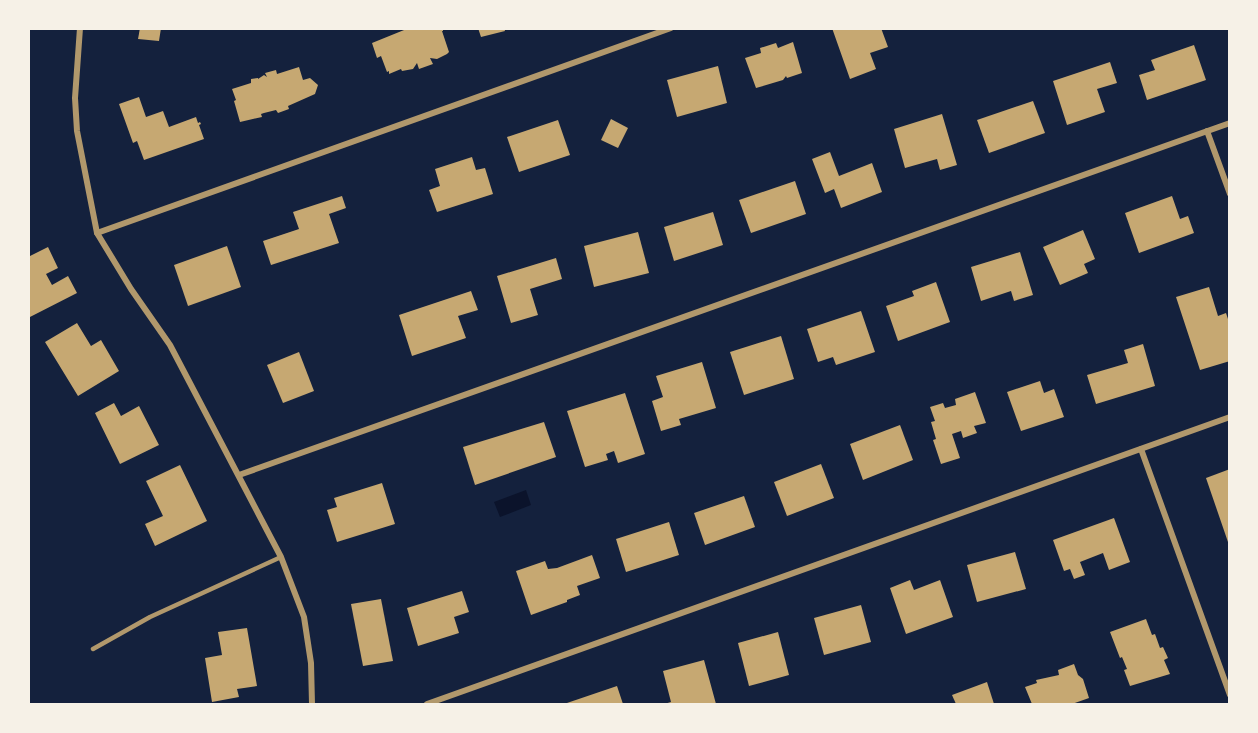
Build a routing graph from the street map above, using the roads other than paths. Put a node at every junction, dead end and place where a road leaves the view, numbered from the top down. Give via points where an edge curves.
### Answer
1 (80, 28) edge
2 (671, 28) edge
3 (1230, 123) edge
4 (1207, 131) junction
5 (1230, 194) edge
6 (97, 233) junction
7 (1230, 417) edge
8 (1141, 449) junction
9 (239, 475) junction
10 (281, 556) junction
11 (93, 649) dead end
12 (1230, 695) edge
13 (312, 705) edge
14 (427, 705) edge

1 - 6 street via 77,132
2 - 6 street
3 - 4 street
4 - 5 street
4 - 9 street
6 - 9 street via 170,345
7 - 8 street
8 - 12 street
8 - 14 street
9 - 10 street
10 - 11 lane via 150,617
10 - 13 street via 304,617

